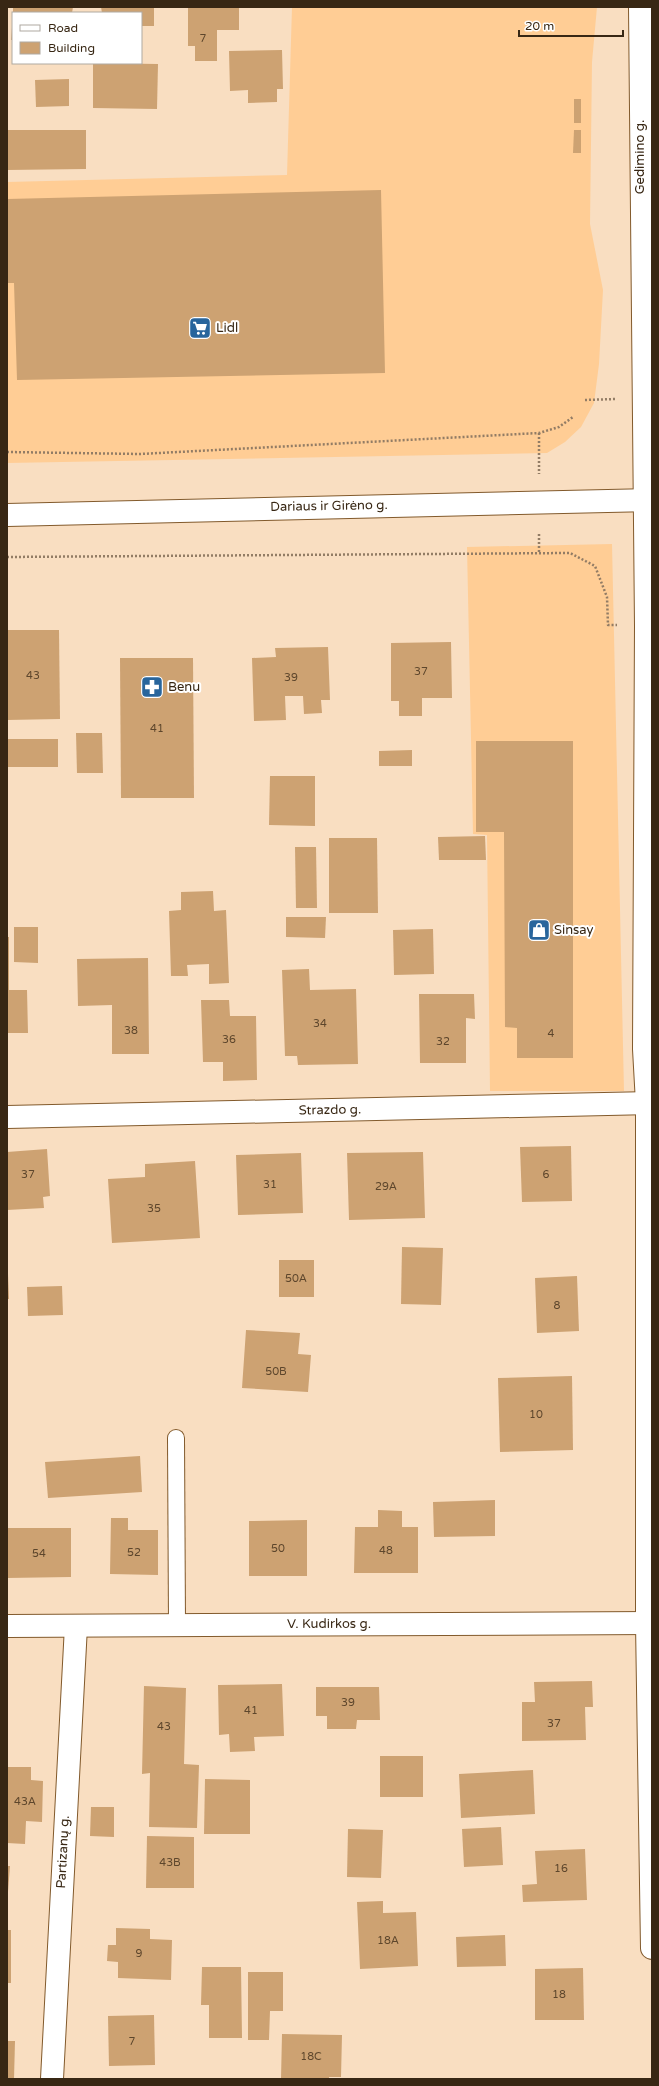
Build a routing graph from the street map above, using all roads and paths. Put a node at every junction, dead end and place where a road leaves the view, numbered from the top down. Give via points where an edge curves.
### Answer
1 (640, 7) edge
2 (573, 417) dead end
3 (7, 452) edge
4 (649, 500) edge
5 (7, 514) edge
6 (7, 557) edge
7 (608, 625) dead end
8 (649, 1103) edge
9 (7, 1117) edge
10 (176, 1438) dead end
11 (649, 1623) edge
12 (177, 1624) junction
13 (7, 1626) edge
14 (76, 1626) junction
15 (652, 1948) edge
16 (52, 2079) edge

1 - 4 main road, Gedimino g.
2 - 3 path via 558,427 539,433 140,454
4 - 5 main road, Dariaus ir Girėno g.
4 - 8 main road, Gedimino g. via 644,1054
6 - 7 path via 570,553 595,566 607,597
8 - 9 main road, Strazdo g.
8 - 11 main road, Gedimino g.
10 - 12 lane
11 - 12 main road, V. Kudirkos g.
11 - 15 main road, Gedimino g.
12 - 14 main road, V. Kudirkos g.
13 - 14 main road, V. Kudirkos g.
14 - 16 main road, Partizanų g.

